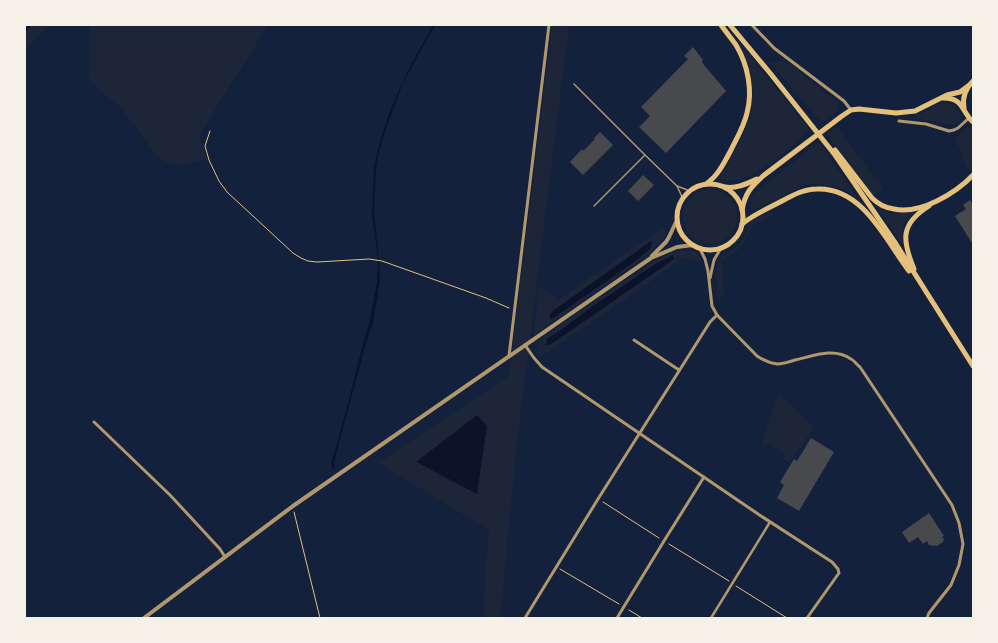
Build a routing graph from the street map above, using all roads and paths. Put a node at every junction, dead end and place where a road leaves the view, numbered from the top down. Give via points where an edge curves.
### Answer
1 (549, 25) edge
2 (721, 25) edge
3 (730, 25) edge
4 (752, 25) edge
5 (973, 81) edge
6 (574, 84) dead end
7 (968, 86) junction
8 (940, 98) junction
9 (791, 100) junction
10 (964, 109) junction
11 (852, 110) junction
12 (971, 120) edge
13 (899, 121) dead end
14 (210, 131) dead end
15 (645, 155) junction
16 (973, 175) edge
17 (763, 176) junction
18 (706, 184) junction
19 (677, 186) junction
20 (722, 186) junction
21 (690, 191) junction
22 (683, 199) junction
23 (938, 200) junction
24 (594, 206) dead end
25 (742, 210) junction
26 (677, 220) junction
27 (742, 224) junction
28 (693, 245) junction
29 (700, 248) junction
30 (721, 248) junction
31 (651, 258) junction
32 (709, 279) junction
33 (930, 298) junction
34 (515, 311) junction
35 (717, 315) junction
36 (634, 340) dead end
37 (525, 345) junction
38 (509, 356) junction
39 (973, 366) edge
40 (679, 370) junction
41 (94, 422) dead end
42 (640, 433) junction
43 (704, 477) junction
44 (598, 499) junction
45 (292, 506) junction
46 (770, 522) junction
47 (664, 541) junction
48 (226, 557) junction
49 (556, 566) junction
50 (732, 584) junction
51 (624, 607) junction
52 (144, 618) edge
53 (320, 618) edge
54 (525, 618) edge
55 (617, 618) edge
56 (642, 618) edge
57 (711, 618) edge
58 (787, 618) edge
59 (807, 618) edge
60 (927, 618) edge

1 - 34 street
2 - 18 main road via 745,64 750,83 750,99 741,131 719,171 713,180
3 - 9 main road
4 - 11 street via 774,48 844,101
5 - 7 main road
6 - 15 lane
7 - 8 main road via 960,92
7 - 10 main road via 964,93
8 - 10 main road via 959,102
8 - 11 main road via 915,112
9 - 23 main road via 878,203 894,210 902,210 917,208
9 - 33 main road via 835,155
10 - 12 main road
11 - 17 main road
12 - 13 street via 949,131 926,124
14 - 34 path via 205,146 219,181 227,192 293,254 317,262 369,259 382,261
15 - 19 lane
15 - 24 lane
16 - 23 main road
17 - 20 main road via 732,188
17 - 25 main road via 751,186
18 - 20 main road
18 - 21 main road
19 - 21 lane
19 - 22 lane
20 - 25 main road via 738,200
21 - 22 main road
22 - 26 main road
23 - 33 main road via 913,218 907,227 906,237 911,261
25 - 27 main road
26 - 28 main road via 685,239
26 - 31 street via 666,242
27 - 30 main road via 731,243
27 - 33 main road via 752,216 807,190 827,190 843,195 866,212
28 - 29 main road
28 - 31 street via 677,247
29 - 30 main road
29 - 32 street
30 - 32 street via 714,260
31 - 37 street
32 - 35 street via 712,306
33 - 39 main road
34 - 38 street
35 - 40 street
35 - 60 street via 757,356 770,363 785,363 830,352 852,359 860,368 952,505 959,523 963,544 959,565 951,585
36 - 40 street
37 - 38 street
37 - 42 street via 542,367
38 - 45 street
40 - 42 street
41 - 48 street via 170,495
42 - 43 street
42 - 44 street
43 - 46 street
43 - 47 street
44 - 47 path
44 - 49 street
45 - 48 street
45 - 53 path
46 - 50 street
46 - 59 street via 832,562 838,569 837,578
47 - 50 path
47 - 51 street
48 - 52 street
49 - 51 path
49 - 54 street
50 - 57 street
50 - 58 path
51 - 55 street
51 - 56 path

